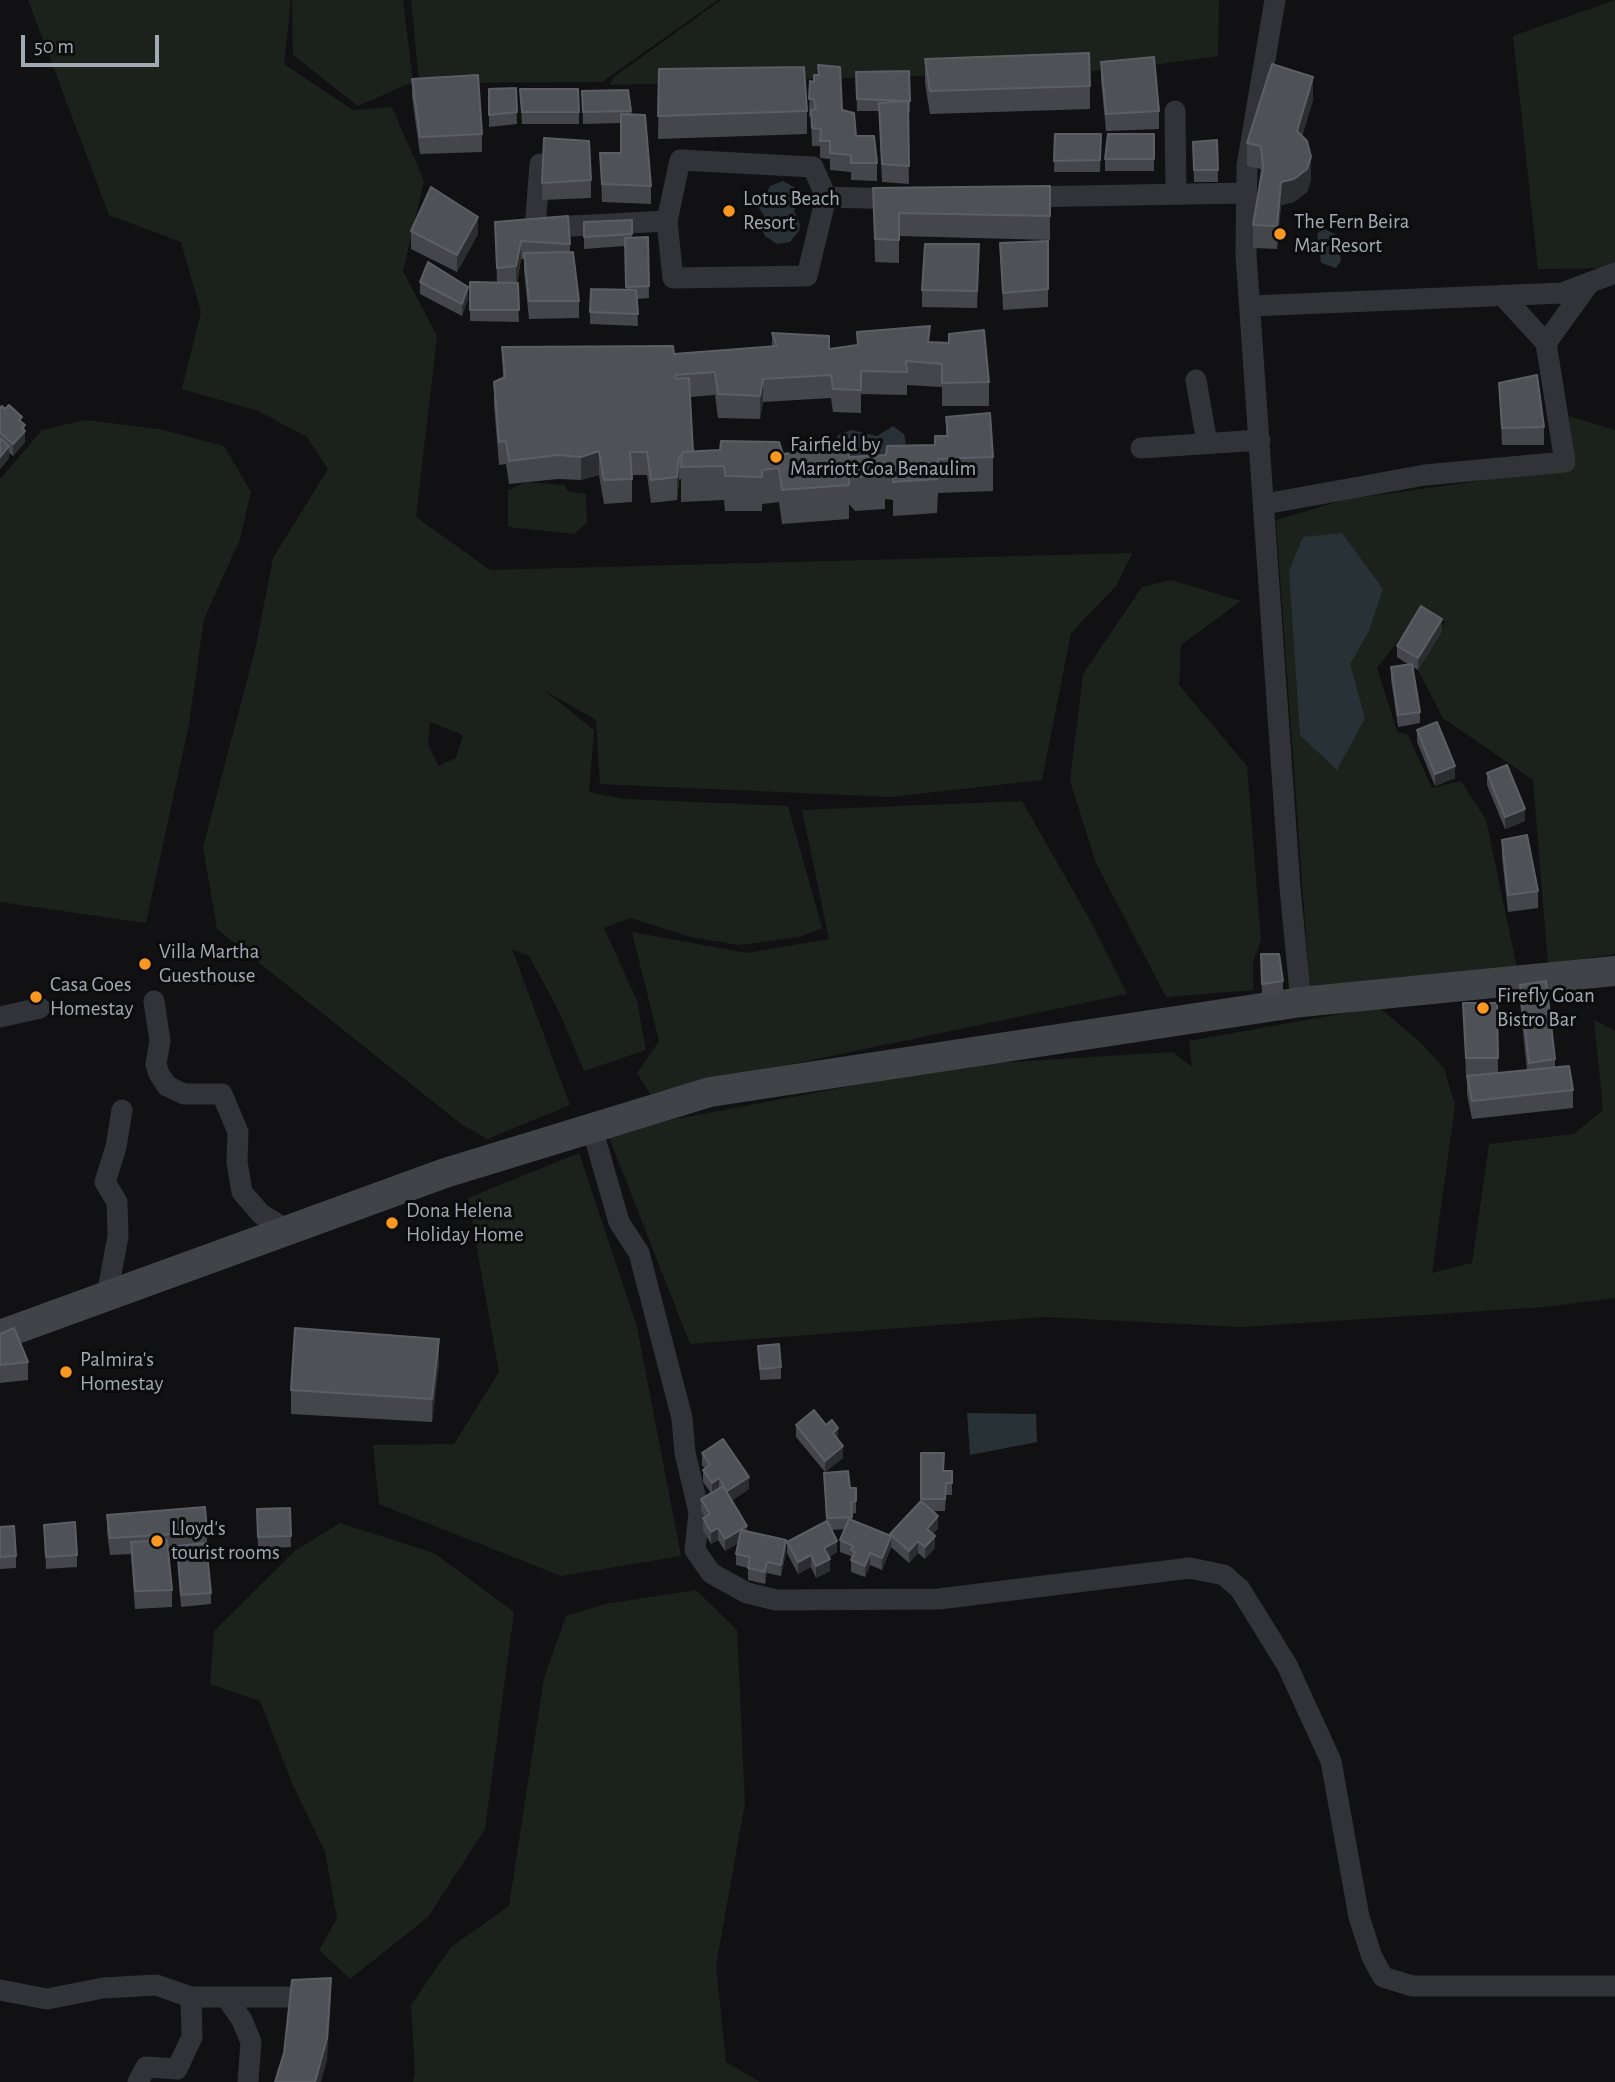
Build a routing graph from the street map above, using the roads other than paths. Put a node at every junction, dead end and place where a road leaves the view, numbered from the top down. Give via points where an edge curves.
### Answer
1 (1275, 0) edge
2 (1175, 111) dead end
3 (540, 164) edge
4 (1247, 193) junction
5 (1177, 194) junction
6 (825, 197) junction
7 (995, 198) edge
8 (927, 199) edge
9 (667, 221) junction
10 (1615, 272) edge
11 (1590, 282) junction
12 (1502, 295) junction
13 (1250, 306) junction
14 (1546, 343) junction
15 (1196, 380) dead end
16 (1260, 440) junction
17 (1208, 443) junction
18 (1141, 448) dead end
19 (1265, 505) junction
20 (1615, 971) edge
21 (154, 1001) dead end
22 (1301, 1002) junction
23 (40, 1008) dead end
24 (0, 1017) edge
25 (122, 1110) dead end
26 (592, 1128) junction
27 (287, 1230) junction
28 (107, 1296) junction
29 (0, 1335) edge
30 (1615, 1986) edge
31 (0, 1990) edge
32 (191, 1997) junction
33 (226, 1997) junction
34 (293, 1997) edge
35 (138, 2082) edge
36 (248, 2082) edge

1 - 4 street via 1247,166
2 - 5 street
3 - 9 street via 535,228
4 - 5 street
4 - 13 street
5 - 7 street
6 - 8 street
6 - 9 street via 813,167 680,160
6 - 9 street via 807,276 673,278
10 - 11 street
11 - 12 street via 1562,293
11 - 14 street
12 - 13 street
12 - 14 street
13 - 16 street
14 - 19 street via 1564,462 1425,475
15 - 17 street
16 - 17 street
16 - 19 street
17 - 18 street
19 - 22 street
20 - 22 street
21 - 27 street via 159,1074 167,1086 184,1094 222,1094 237,1132 242,1192 261,1214
22 - 26 street via 710,1092
23 - 24 street
25 - 28 street via 105,1182 117,1202 118,1236
26 - 27 street via 445,1173
26 - 30 street via 619,1222 639,1253 682,1418 699,1512 695,1550 711,1573 747,1593 776,1600 939,1599 1190,1568 1224,1575 1240,1589 1287,1665 1331,1762 1359,1917 1383,1977 1412,1986
27 - 28 street
28 - 29 street
31 - 32 street via 47,1998 103,1987 156,1985
32 - 33 street
32 - 35 street via 192,2037 177,2069 146,2067
33 - 34 street
33 - 36 street via 251,2042

